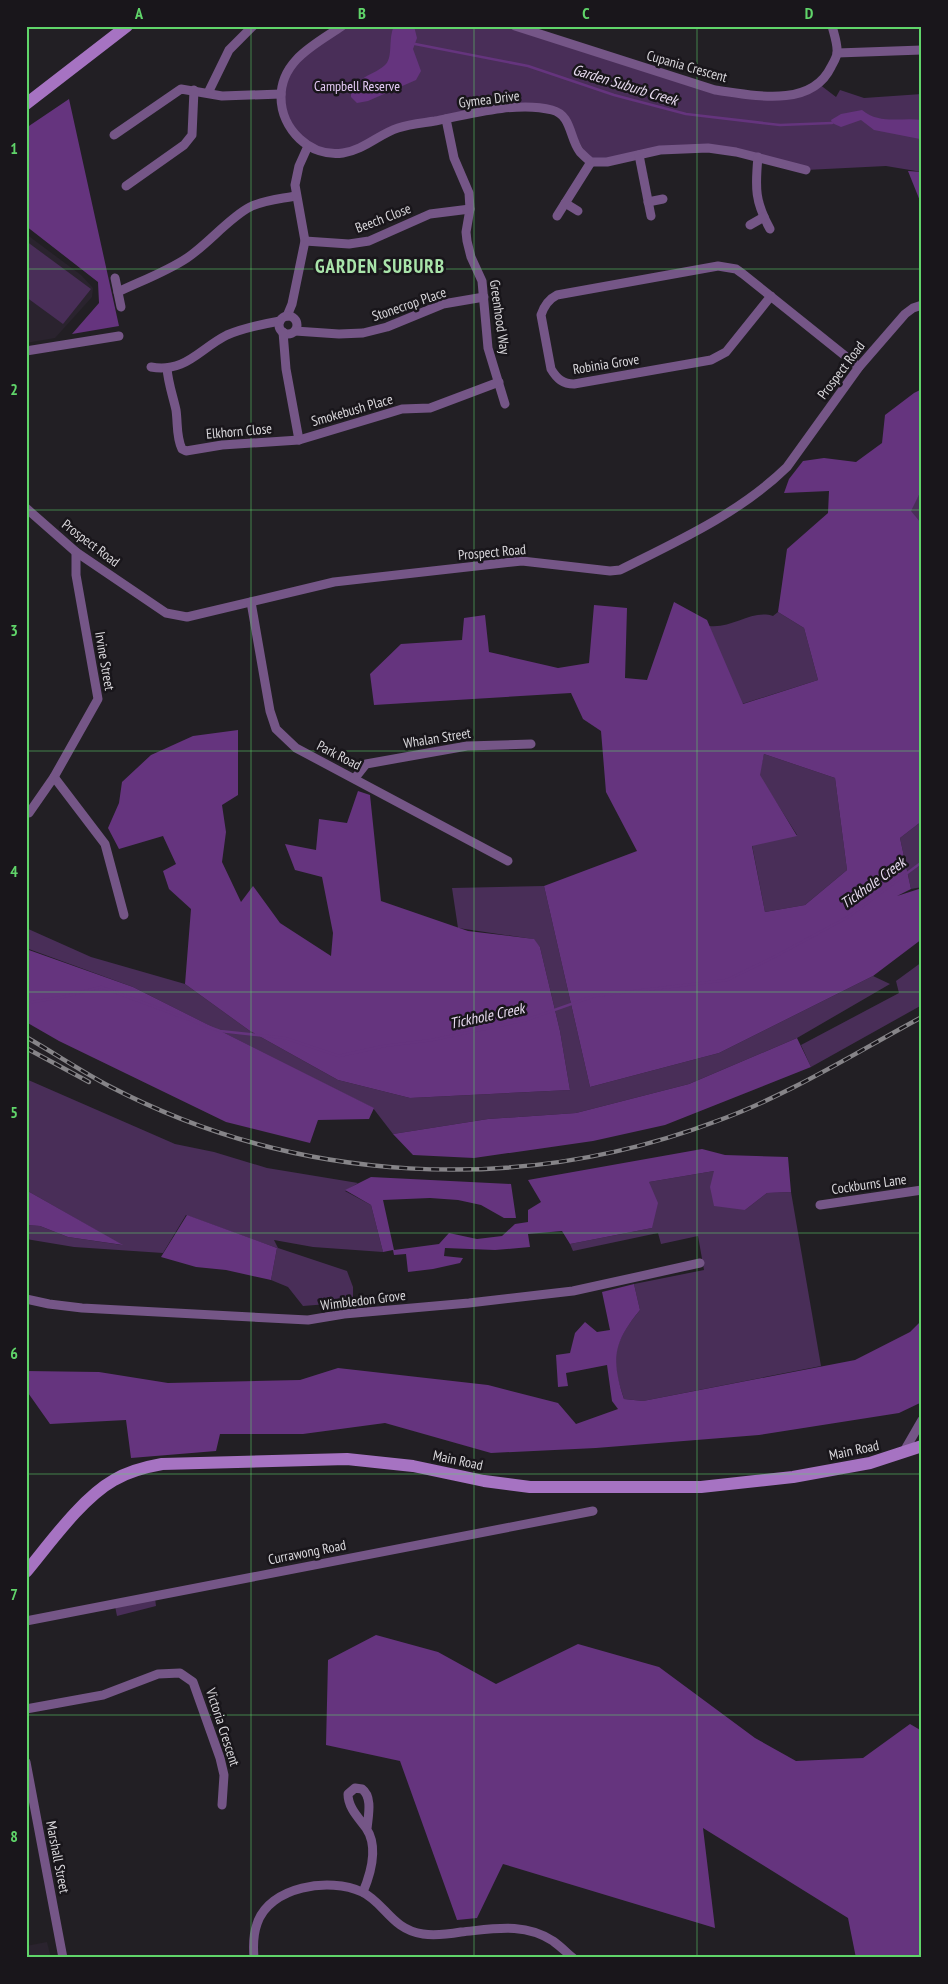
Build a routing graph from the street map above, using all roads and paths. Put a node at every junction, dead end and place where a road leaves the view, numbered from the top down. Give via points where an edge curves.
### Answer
1 (127, 26) edge
2 (253, 26) edge
3 (342, 26) edge
4 (514, 26) edge
5 (832, 26) edge
6 (922, 50) edge
7 (837, 53) junction
8 (194, 90) junction
9 (208, 93) junction
10 (281, 94) junction
11 (26, 104) edge
12 (446, 119) junction
13 (114, 135) dead end
14 (308, 146) junction
15 (639, 155) junction
16 (758, 157) junction
17 (591, 162) junction
18 (806, 170) dead end
19 (126, 186) dead end
20 (295, 196) junction
21 (663, 199) dead end
22 (648, 202) junction
23 (565, 203) junction
24 (470, 209) junction
25 (578, 211) dead end
26 (557, 216) dead end
27 (651, 216) dead end
28 (764, 217) junction
29 (750, 225) dead end
30 (770, 229) dead end
31 (305, 241) junction
32 (115, 278) dead end
33 (118, 292) junction
34 (771, 296) junction
35 (484, 297) junction
36 (922, 305) edge
37 (121, 307) dead end
38 (288, 325) junction
39 (119, 336) dead end
40 (26, 351) edge
41 (151, 367) dead end
42 (860, 367) junction
43 (167, 368) junction
44 (499, 382) junction
45 (505, 404) dead end
46 (299, 440) junction
47 (26, 508) edge
48 (76, 552) junction
49 (251, 602) junction
50 (531, 744) dead end
51 (54, 777) junction
52 (355, 778) junction
53 (26, 813) edge
54 (508, 861) dead end
55 (124, 915) dead end
56 (922, 1190) edge
57 (820, 1205) dead end
58 (700, 1263) dead end
59 (26, 1299) edge
60 (922, 1420) edge
61 (922, 1446) edge
62 (903, 1453) junction
63 (593, 1511) dead end
64 (26, 1572) edge
65 (26, 1621) edge
66 (26, 1709) edge
67 (26, 1762) edge
68 (222, 1805) dead end
69 (367, 1829) dead end
70 (363, 1892) junction
71 (63, 1958) edge
72 (254, 1958) edge
73 (573, 1958) edge

1 - 11 main road
2 - 9 street via 229,50
3 - 10 street via 295,61 286,73
4 - 7 street, Cupania Crescent via 715,90 750,95 799,94 812,88 826,76
5 - 7 street
6 - 7 street
8 - 9 street
8 - 13 street via 181,89
8 - 19 street via 192,135 184,145
9 - 10 street via 222,96
10 - 14 street via 288,124
12 - 14 street, Gymea Drive via 397,128 361,148 342,153
12 - 17 street, Gymea Drive via 521,108 554,110 563,115 579,151
12 - 24 street, Greenhood Way via 454,158 469,193
14 - 20 street via 296,176
15 - 16 street via 660,150 708,148
15 - 17 street
15 - 22 street
16 - 18 street
16 - 28 street via 755,188
17 - 23 street
20 - 31 street
20 - 33 street via 252,206 186,258
21 - 22 street
22 - 27 street
23 - 25 street
23 - 26 street
24 - 31 street, Beech Close via 430,214 360,243
24 - 35 street, Greenhood Way via 467,241 482,281
28 - 29 street
28 - 30 street
31 - 38 street
32 - 33 street
33 - 37 street
34 - 34 street, Robinia Grove via 736,270 718,266 551,297 541,315 551,369 561,382 574,384 711,360 726,352
34 - 42 street, Robinia Grove
35 - 38 street, Stonecrop Place via 438,306 375,331 345,334 314,332
35 - 44 street, Greenhood Way via 488,348
36 - 42 street, Prospect Road via 905,314
38 - 43 street, Stonecrop Place via 263,325 227,335 188,362
38 - 46 street via 286,369
39 - 40 street
41 - 43 street
42 - 49 street, Prospect Road via 787,467 773,480 701,529 620,570 522,561 334,582
43 - 46 street, Elkhorn Close via 182,449
44 - 45 street, Greenhood Way
44 - 46 street, Smokebush Place via 430,408 389,412
47 - 48 street, Prospect Road
48 - 49 street, Prospect Road via 166,612 187,617
48 - 51 street, Irvine Street via 76,575 98,699
49 - 52 street, Park Road via 276,729 296,748
50 - 52 street, Whalan Street via 467,746 366,764
51 - 53 street, Irvine Street
51 - 55 street via 105,844
52 - 54 street, Park Road
56 - 57 street, Cockburns Lane
58 - 59 street, Wimbledon Grove via 573,1291 308,1320 82,1308
60 - 62 street
61 - 62 main road, Main Road
62 - 64 main road, Main Road via 793,1478 701,1487 530,1487 413,1466 346,1459 162,1464 139,1468 113,1480 89,1499
63 - 65 street, Currawong Road
66 - 68 street, Victoria Crescent via 103,1695 158,1674 180,1673 193,1682 220,1758 224,1775
67 - 71 street, Marshall Street
69 - 70 street via 372,1862
70 - 72 street via 324,1885 285,1894 270,1904 259,1918 254,1936
70 - 73 street via 394,1920 415,1932 443,1934 519,1928 553,1941

